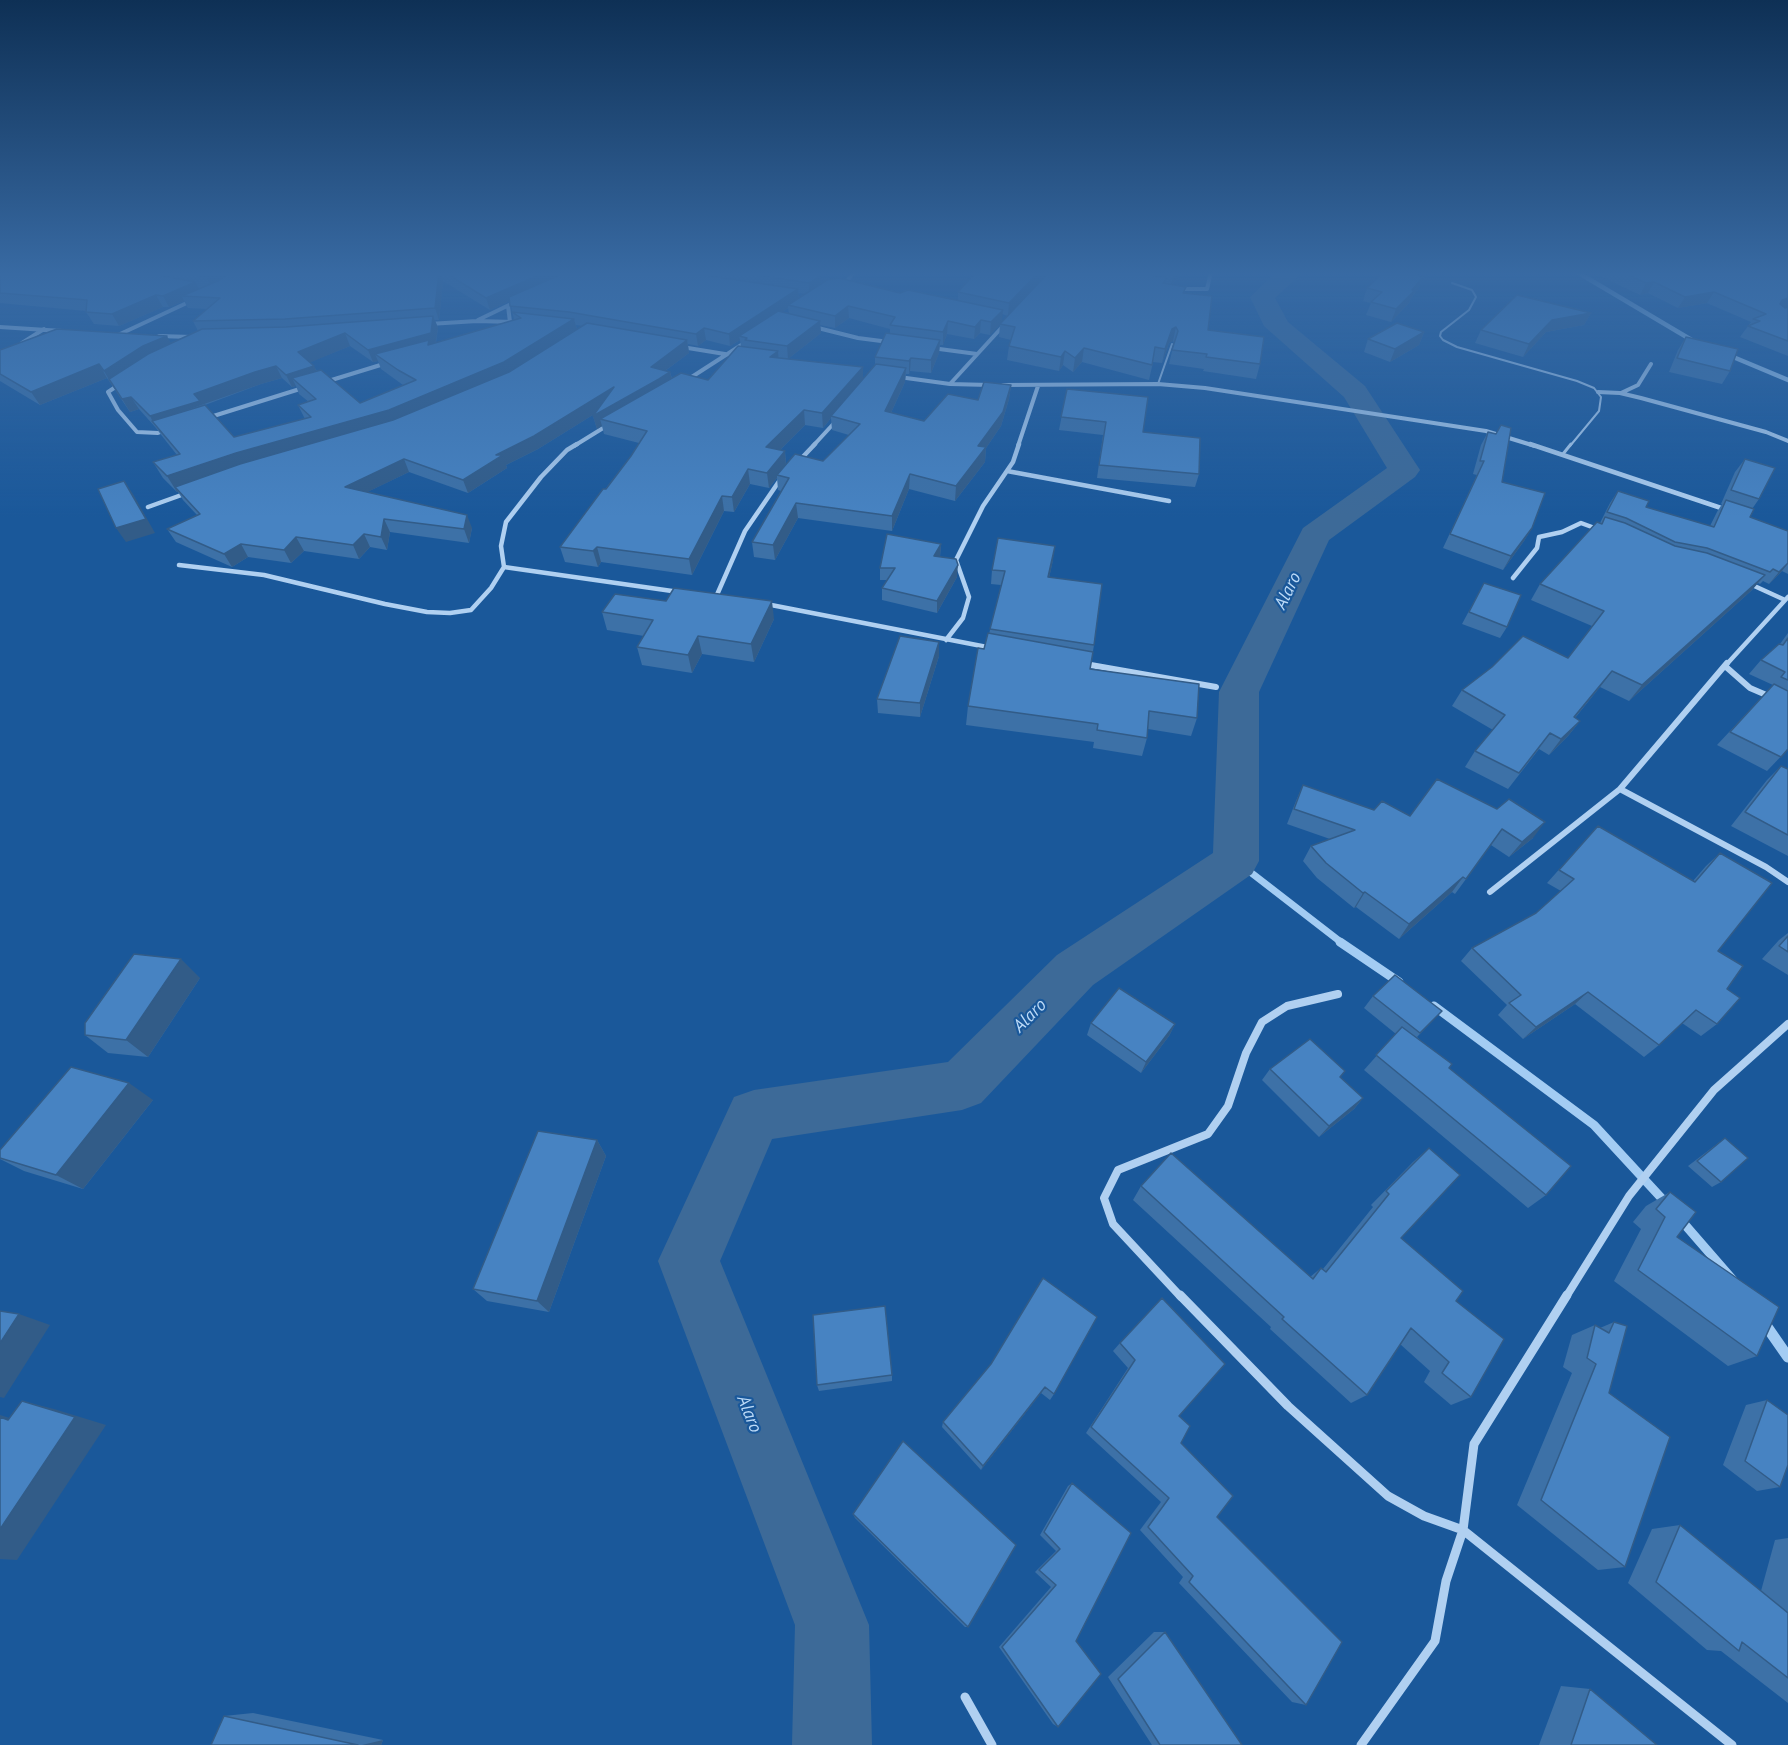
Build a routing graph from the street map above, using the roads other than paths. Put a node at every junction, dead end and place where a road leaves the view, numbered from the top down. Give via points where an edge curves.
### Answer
1 (719, 353) edge
2 (972, 353) edge
3 (1169, 353) edge
4 (1480, 353) edge
5 (976, 354) joint
6 (728, 355) junction
7 (740, 356) edge
8 (398, 359) edge
9 (1651, 364) dead end
10 (897, 376) edge
11 (126, 380) edge
12 (321, 383) edge
13 (683, 383) edge
14 (950, 384) junction
15 (1158, 384) junction
16 (310, 386) edge
17 (1038, 386) junction
18 (1598, 392) junction
19 (1620, 393) junction
20 (841, 416) edge
21 (199, 420) edge
22 (613, 422) edge
23 (169, 430) edge
24 (1788, 441) edge
25 (1563, 454) junction
26 (797, 463) edge
27 (789, 471) edge
28 (1007, 471) junction
29 (191, 492) edge
30 (1169, 501) dead end
31 (148, 507) dead end
32 (1732, 512) edge
33 (1609, 533) edge
34 (179, 565) dead end
35 (504, 567) junction
36 (1514, 578) dead end
37 (1742, 581) edge
38 (681, 592) edge
39 (704, 595) edge
40 (716, 597) junction
41 (726, 598) edge
42 (1786, 598) edge
43 (758, 603) edge
44 (946, 640) junction
45 (1004, 650) edge
46 (1075, 663) edge
47 (1725, 666) junction
48 (1216, 687) dead end
49 (1779, 701) edge
50 (1620, 789) junction
51 (1788, 882) edge
52 (1490, 892) dead end
53 (1338, 994) dead end
54 (1788, 1024) edge
55 (1463, 1530) junction
56 (965, 1697) dead end
57 (993, 1745) edge
58 (1361, 1745) edge
59 (1732, 1745) edge

1 - 6 street
2 - 5 street
3 - 15 lane
4 - 18 lane via 1577,381
5 - 14 street
6 - 7 street
6 - 13 street
8 - 12 street
9 - 19 street via 1638,385
10 - 14 street
11 - 23 street via 108,392 117,410 137,432
14 - 17 street
15 - 17 street
15 - 25 street via 1249,394 1486,431
16 - 21 street
17 - 28 street
18 - 19 street
18 - 25 lane via 1602,402 1599,411
19 - 24 street
20 - 26 street
22 - 35 street via 567,450 506,522 501,546
25 - 32 street
27 - 40 street via 745,531
28 - 30 street
28 - 44 street via 983,506 956,560 969,597 963,618
29 - 31 street
33 - 36 street via 1581,523 1539,537 1537,548
34 - 35 street via 264,575 385,604 450,613 471,610
35 - 38 street
37 - 42 street
39 - 40 street
40 - 41 street
42 - 47 street
43 - 44 street via 812,610
44 - 45 street
46 - 48 street
47 - 49 street via 1750,688
47 - 50 street
50 - 51 street
50 - 52 street
53 - 55 street via 1287,1006 1262,1022 1246,1053 1228,1106 1208,1134 1118,1170 1104,1198 1113,1224 1126,1239 1288,1406 1388,1496
54 - 55 street via 1714,1090 1629,1196 1474,1444
55 - 58 street via 1446,1581 1435,1641
55 - 59 street
56 - 57 street

